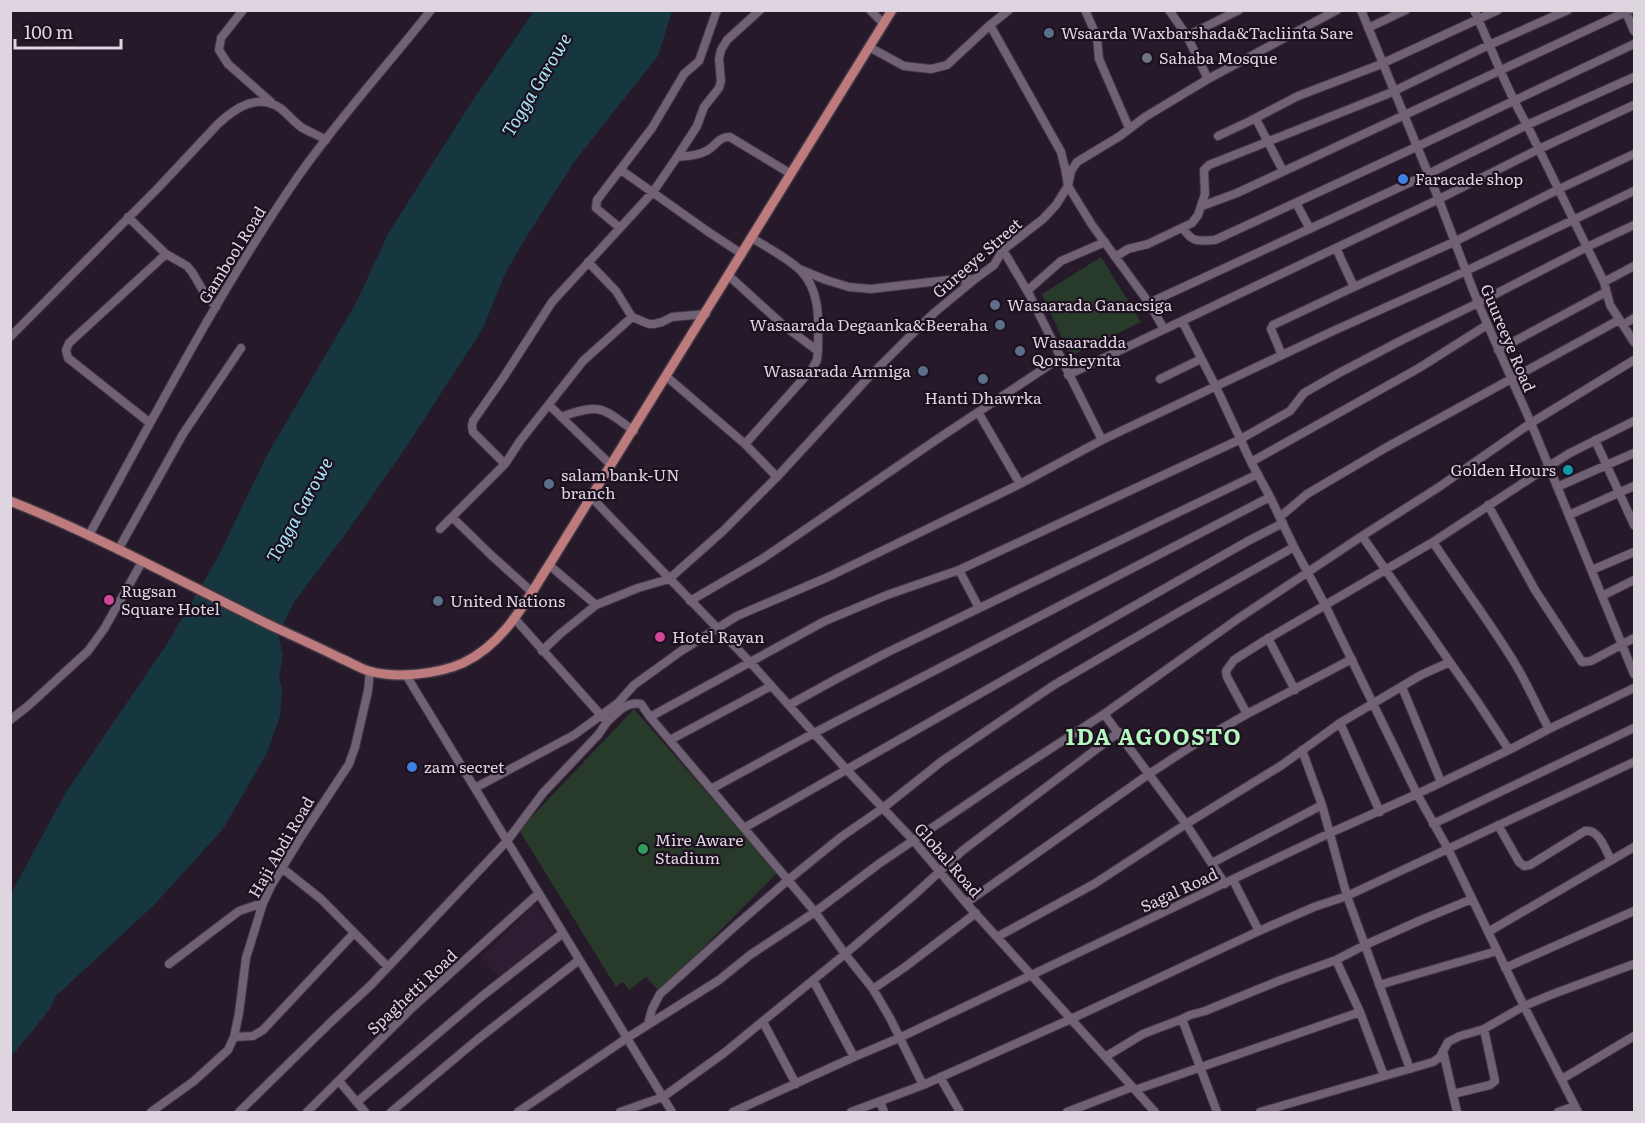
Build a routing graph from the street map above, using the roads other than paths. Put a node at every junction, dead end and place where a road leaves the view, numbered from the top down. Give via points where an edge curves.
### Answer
1 (243, 10) edge
2 (431, 10) edge
3 (717, 10) edge
4 (760, 10) edge
5 (870, 10) edge
6 (892, 10) edge
7 (1009, 10) edge
8 (1085, 10) edge
9 (1169, 10) edge
10 (1239, 10) edge
11 (1337, 10) edge
12 (1361, 10) edge
13 (1406, 10) edge
14 (1474, 10) edge
15 (1498, 10) edge
16 (1568, 10) edge
17 (1627, 11) edge
18 (1478, 20) junction
19 (884, 24) junction
20 (990, 25) junction
21 (1368, 28) junction
22 (1635, 31) edge
23 (1187, 36) junction
24 (1635, 44) edge
25 (1490, 45) junction
26 (869, 47) junction
27 (1383, 63) junction
28 (1501, 69) junction
29 (1635, 77) edge
30 (1208, 79) junction
31 (1394, 91) junction
32 (1514, 101) junction
33 (272, 104) junction
34 (1635, 105) edge
35 (1404, 116) junction
36 (1256, 119) junction
37 (1527, 125) junction
38 (1129, 129) junction
39 (1218, 136) dead end
40 (326, 140) junction
41 (1268, 143) junction
42 (1417, 147) junction
43 (1539, 149) junction
44 (1635, 154) edge
45 (677, 157) junction
46 (621, 170) junction
47 (1283, 171) junction
48 (791, 174) junction
49 (1428, 174) junction
50 (1068, 186) junction
51 (1559, 189) junction
52 (1635, 191) edge
53 (653, 192) junction
54 (1439, 200) junction
55 (1296, 203) junction
56 (1202, 206) junction
57 (128, 217) junction
58 (1574, 219) junction
59 (1635, 225) edge
60 (620, 228) junction
61 (1183, 228) junction
62 (1310, 229) junction
63 (752, 238) junction
64 (1105, 242) junction
65 (1454, 242) junction
66 (1587, 247) junction
67 (1336, 248) junction
68 (1003, 250) junction
69 (166, 254) junction
70 (742, 254) junction
71 (1116, 257) junction
72 (588, 262) junction
73 (1635, 266) edge
74 (799, 269) junction
75 (1466, 271) junction
76 (728, 274) junction
77 (975, 279) junction
78 (1604, 282) junction
79 (1353, 287) junction
80 (1027, 291) junction
81 (1606, 292) junction
82 (1149, 303) junction
83 (1478, 303) junction
84 (216, 307) junction
85 (706, 314) junction
86 (632, 317) junction
87 (1635, 318) edge
88 (1182, 321) junction
89 (1621, 322) junction
90 (1487, 325) junction
91 (1164, 329) junction
92 (10, 337) edge
93 (1635, 342) edge
94 (241, 348) dead end
95 (1497, 350) junction
96 (818, 351) junction
97 (1282, 355) junction
98 (1060, 358) junction
99 (1201, 359) junction
100 (1635, 360) edge
101 (1068, 375) junction
102 (667, 376) junction
103 (1510, 378) junction
104 (1160, 379) dead end
105 (1216, 387) junction
106 (549, 405) junction
107 (978, 412) junction
108 (561, 417) junction
109 (1635, 421) edge
110 (150, 423) junction
111 (1531, 423) junction
112 (634, 430) junction
113 (1102, 440) junction
114 (1239, 440) junction
115 (1595, 440) junction
116 (745, 444) junction
117 (1635, 453) edge
118 (1251, 462) junction
119 (505, 464) junction
120 (611, 465) junction
121 (1607, 465) junction
122 (1549, 466) junction
123 (1258, 474) junction
124 (777, 477) junction
125 (1020, 484) junction
126 (1635, 486) edge
127 (1557, 487) junction
128 (1620, 493) junction
129 (591, 497) junction
130 (1270, 497) junction
131 (10, 501) edge
132 (1488, 505) junction
133 (1569, 515) junction
134 (452, 517) junction
135 (1281, 520) junction
136 (1635, 525) edge
137 (440, 529) dead end
138 (88, 536) junction
139 (1362, 536) junction
140 (1433, 542) junction
141 (1294, 547) junction
142 (118, 550) junction
143 (1635, 552) edge
144 (142, 562) junction
145 (549, 565) junction
146 (1386, 569) junction
147 (959, 570) junction
148 (1592, 570) junction
149 (1307, 573) junction
150 (669, 579) junction
151 (1635, 580) edge
152 (532, 592) junction
153 (1602, 596) junction
154 (690, 601) junction
155 (596, 605) junction
156 (1325, 605) junction
157 (979, 608) junction
158 (515, 619) junction
159 (717, 628) junction
160 (1268, 638) junction
161 (1635, 638) edge
162 (1622, 644) junction
163 (542, 651) junction
164 (1352, 659) junction
165 (1450, 662) junction
166 (750, 663) junction
167 (370, 671) junction
168 (1635, 674) edge
169 (406, 675) junction
170 (771, 686) junction
171 (1402, 687) junction
172 (1635, 688) edge
173 (1295, 690) junction
174 (789, 705) junction
175 (1373, 705) junction
176 (1104, 714) junction
177 (1247, 714) junction
178 (650, 717) junction
179 (604, 719) junction
180 (10, 720) edge
181 (1340, 723) junction
182 (1635, 728) edge
183 (1549, 729) junction
184 (1119, 732) junction
185 (814, 733) junction
186 (670, 740) junction
187 (1302, 750) junction
188 (1509, 750) junction
189 (1635, 762) edge
190 (846, 769) junction
191 (1149, 774) junction
192 (1441, 782) junction
193 (475, 788) junction
194 (711, 789) junction
195 (1417, 794) junction
196 (1322, 805) junction
197 (883, 808) junction
198 (1380, 812) junction
199 (1186, 824) junction
200 (1433, 824) junction
201 (1498, 825) junction
202 (744, 828) junction
203 (1330, 833) junction
204 (913, 840) junction
205 (507, 841) junction
206 (1635, 848) edge
207 (1448, 849) junction
208 (1611, 860) junction
209 (1212, 863) junction
210 (282, 868) junction
211 (940, 872) junction
212 (788, 880) junction
213 (1229, 882) junction
214 (539, 893) junction
215 (1347, 896) junction
216 (1472, 899) junction
217 (262, 903) junction
218 (966, 903) junction
219 (1635, 911) edge
220 (815, 912) junction
221 (976, 913) junction
222 (1259, 931) junction
223 (1488, 932) junction
224 (354, 933) junction
225 (563, 933) junction
226 (997, 937) junction
227 (1365, 945) junction
228 (1497, 951) junction
229 (845, 954) junction
230 (579, 960) junction
231 (1336, 960) junction
232 (169, 964) dead end
233 (1635, 964) edge
234 (388, 967) junction
235 (1505, 968) junction
236 (1031, 974) junction
237 (813, 981) junction
238 (1379, 985) junction
239 (873, 989) junction
240 (1524, 1006) junction
241 (1360, 1012) junction
242 (1071, 1019) junction
243 (1182, 1019) junction
244 (762, 1022) junction
245 (648, 1024) junction
246 (1484, 1029) junction
247 (1635, 1036) edge
248 (234, 1037) junction
249 (627, 1038) junction
250 (899, 1038) junction
251 (1443, 1050) junction
252 (854, 1057) junction
253 (1105, 1057) junction
254 (1201, 1068) junction
255 (1410, 1070) junction
256 (1384, 1076) junction
257 (940, 1077) junction
258 (1562, 1079) junction
259 (339, 1081) junction
260 (796, 1084) junction
261 (923, 1085) junction
262 (1133, 1089) junction
263 (1453, 1094) junction
264 (663, 1097) junction
265 (880, 1101) junction
266 (357, 1102) junction
267 (1577, 1109) edge
268 (1153, 1112) edge
269 (151, 1113) edge
270 (239, 1113) edge
271 (307, 1113) edge
272 (365, 1113) edge
273 (391, 1113) edge
274 (518, 1113) edge
275 (620, 1113) edge
276 (672, 1113) edge
277 (733, 1113) edge
278 (851, 1113) edge
279 (884, 1113) edge
280 (960, 1113) edge
281 (1067, 1113) edge
282 (1218, 1113) edge
283 (1260, 1113) edge
284 (1457, 1113) edge
285 (1558, 1113) edge

1 - 33 street via 221,38 219,50 228,64
2 - 40 street, Gambool Road
3 - 46 street via 699,61 684,74
4 - 45 street via 721,50 719,88
5 - 19 street
6 - 19 main road
7 - 20 street
8 - 38 street via 1097,37 1099,59
9 - 23 street
10 - 23 street
11 - 30 street, Gureeye Street
12 - 21 street, Guureeye Road
13 - 21 street
14 - 18 street
15 - 18 street
16 - 25 street
17 - 22 street
17 - 28 street
18 - 25 street
18 - 27 street
19 - 26 main road
20 - 26 street via 947,65 931,69 904,66
20 - 50 street via 1061,152
21 - 27 street, Guureeye Road
23 - 30 street
24 - 32 street
25 - 28 street
25 - 31 street
26 - 48 main road
27 - 31 street, Guureeye Road
27 - 36 street via 1298,96
28 - 32 street
28 - 35 street
29 - 37 street
30 - 38 street, Gureeye Street
31 - 35 street, Guureeye Road
31 - 41 street
32 - 37 street
32 - 42 street
33 - 40 street
33 - 57 street via 252,102 228,114
34 - 43 street
35 - 42 street, Guureeye Road
35 - 47 street
36 - 39 street
36 - 41 street
37 - 43 street
37 - 49 street
38 - 50 street, Gureeye Street via 1077,162
40 - 84 street, Gambool Road via 298,176
41 - 47 street
41 - 56 street via 1209,165 1204,170
42 - 49 street, Guureeye Road
42 - 55 street
43 - 51 street
43 - 54 street
44 - 51 street
45 - 48 street via 703,153 725,136
45 - 53 street
46 - 53 street
46 - 60 street via 596,204
47 - 56 street
48 - 63 main road
49 - 54 street, Guureeye Road
49 - 62 street
50 - 64 street
50 - 68 street, Gureeye Street via 1043,219
51 - 58 street
51 - 65 street
52 - 58 street
53 - 60 street
53 - 70 street
54 - 65 street, Guureeye Road
54 - 67 street
55 - 61 street via 1215,240 1197,241
55 - 62 street
56 - 61 street via 1192,223
57 - 69 street
57 - 92 street
58 - 66 street
58 - 75 street
59 - 66 street
60 - 72 street
61 - 71 street
62 - 82 street
63 - 70 main road
63 - 74 street
64 - 71 street
64 - 80 street via 1061,261
65 - 75 street, Guureeye Road
65 - 79 street
66 - 78 street
66 - 83 street
67 - 79 street
67 - 88 street
68 - 77 street, Gureeye Street via 994,265
68 - 80 street
69 - 84 street via 187,266
69 - 110 street via 66,350 68,358
70 - 76 main road
71 - 82 street
72 - 86 street via 616,291
72 - 119 street via 552,302 473,421 473,432
73 - 78 street
74 - 77 street via 849,287 871,289
74 - 96 street via 816,297
75 - 83 street, Guureeye Road
75 - 97 street
76 - 85 main road
76 - 96 street
77 - 124 street, Gureeye Street via 866,380
78 - 81 street
79 - 97 street via 1273,325 1271,329
80 - 98 street
81 - 89 street
81 - 95 street
82 - 91 street
83 - 90 street, Guureeye Road
83 - 114 street via 1304,393 1290,411
84 - 110 street, Gambool Road
85 - 86 street via 672,317 654,324
85 - 102 main road
86 - 106 street via 583,361
87 - 89 street
88 - 91 street
88 - 99 street
89 - 93 street
89 - 103 street
90 - 95 street, Guureeye Road
90 - 118 street via 1419,368
91 - 101 street
94 - 142 street via 183,434
95 - 103 street, Guureeye Road
96 - 116 street via 813,369
97 - 105 street
98 - 101 street
98 - 107 street
99 - 104 street
99 - 105 street
100 - 111 street
101 - 113 street
102 - 112 main road
102 - 116 street
103 - 111 street, Guureeye Road
103 - 135 street via 1307,494
105 - 113 street
105 - 114 street
106 - 108 street
106 - 119 street
107 - 125 street
107 - 154 street via 762,560
108 - 112 street via 596,408
108 - 120 street
109 - 115 street
110 - 138 street, Gambool Road
111 - 122 street, Guureeye Road
111 - 139 street
112 - 120 main road
113 - 125 street
114 - 118 street
114 - 147 street
115 - 121 street
115 - 122 street
116 - 124 street
117 - 121 street
118 - 123 street
119 - 134 street
120 - 129 main road
121 - 127 street
121 - 128 street
122 - 127 street, Guureeye Road
122 - 132 street
123 - 130 street
123 - 157 street
124 - 150 street, Gureeye Street
125 - 159 street
126 - 128 street
127 - 133 street, Guureeye Road
128 - 133 street
128 - 136 street
129 - 145 main road
129 - 150 street, Global Road
130 - 135 street
130 - 185 street
131 - 138 main road
132 - 140 street
132 - 162 street via 1535,590 1582,662
133 - 148 street, Guureeye Road
134 - 137 street
134 - 152 street
135 - 141 street
135 - 190 street
138 - 142 main road
139 - 146 street
139 - 149 street
140 - 146 street
140 - 183 street via 1515,663
141 - 149 street
141 - 197 street via 1054,685 942,761
142 - 144 main road
143 - 148 street
144 - 167 main road
144 - 180 street via 92,645
145 - 152 main road
145 - 155 street
146 - 156 street
146 - 165 street
147 - 157 street
147 - 166 street via 825,621
148 - 153 street, Guureeye Road
149 - 156 street
149 - 176 street
150 - 154 street, Global Road
150 - 155 street
151 - 153 street
152 - 158 main road
153 - 162 street, Guureeye Road
154 - 159 street, Global Road
155 - 163 street
156 - 160 street
156 - 164 street
157 - 174 street
158 - 163 street
158 - 169 main road via 494,643 463,663
159 - 166 street, Global Road
159 - 179 street via 634,685
160 - 173 street
160 - 177 street via 1234,660 1226,671
161 - 162 street
162 - 168 street, Guureeye Road
163 - 179 street
164 - 173 street
164 - 175 street
165 - 171 street
165 - 188 street
166 - 170 street, Global Road
166 - 178 street
167 - 169 main road
167 - 210 street, Haji Abdi Road via 348,764
169 - 193 street
170 - 174 street, Global Road
170 - 186 street
171 - 175 street
171 - 192 street
172 - 183 street, Sagal Road
173 - 177 street
174 - 185 street, Global Road
175 - 181 street
175 - 195 street
176 - 184 street
176 - 204 street
177 - 191 street
178 - 179 street via 641,704 633,702
178 - 186 street
179 - 193 street
179 - 205 street via 598,735 543,794
181 - 187 street
181 - 198 street
182 - 200 street
183 - 188 street, Sagal Road
184 - 191 street
184 - 211 street
185 - 190 street, Global Road
185 - 194 street
186 - 194 street
187 - 196 street
187 - 199 street
188 - 192 street, Sagal Road
189 - 201 street
190 - 197 street, Global Road
190 - 202 street
191 - 199 street
191 - 218 street
192 - 195 street, Sagal Road
193 - 205 street
194 - 202 street
195 - 198 street, Sagal Road
195 - 200 street
196 - 203 street
196 - 209 street
197 - 204 street, Global Road
197 - 212 street
198 - 203 street, Sagal Road
199 - 209 street
199 - 226 street via 1094,884
200 - 207 street
201 - 207 street
201 - 208 street via 1524,866 1591,830
202 - 212 street
203 - 213 street, Sagal Road
203 - 215 street
204 - 211 street, Global Road
204 - 220 street
205 - 214 street
205 - 234 street
206 - 208 street
207 - 215 street
207 - 216 street
208 - 223 street
209 - 213 street
210 - 217 street, Haji Abdi Road
210 - 224 street
211 - 218 street, Global Road
211 - 229 street
212 - 220 street
212 - 245 street via 660,994
213 - 222 street
213 - 236 street, Sagal Road
214 - 225 street
214 - 259 street, Spaghetti Road via 413,1007
215 - 222 street
215 - 227 street
216 - 223 street
216 - 227 street
217 - 232 street via 239,911
217 - 248 street, Haji Abdi Road via 246,958
218 - 221 street, Global Road
219 - 235 street
220 - 229 street
220 - 245 street via 719,980
221 - 226 street, Global Road
221 - 239 street
222 - 242 street
223 - 228 street
224 - 234 street
224 - 248 street via 263,1030 252,1036
225 - 230 street
225 - 266 street
226 - 236 street, Global Road
227 - 231 street
227 - 238 street
228 - 235 street
228 - 238 street
229 - 237 street
229 - 239 street
230 - 249 street
230 - 273 street
231 - 241 street
231 - 243 street
233 - 240 street
234 - 270 street
235 - 240 street
236 - 242 street, Global Road
236 - 250 street, Sagal Road
237 - 244 street
237 - 252 street
238 - 255 street
239 - 250 street
240 - 246 street
240 - 258 street
241 - 254 street
241 - 256 street
242 - 253 street, Global Road
242 - 257 street
243 - 253 street
243 - 254 street
244 - 260 street
244 - 264 street
245 - 249 street
246 - 251 street via 1448,1042
246 - 263 street via 1495,1081
247 - 258 street
248 - 269 street, Haji Abdi Road via 214,1064
249 - 264 street
249 - 274 street
250 - 252 street, Sagal Road
250 - 261 street
251 - 255 street via 1433,1062
251 - 263 street
252 - 260 street, Sagal Road
253 - 262 street, Global Road
254 - 262 street
254 - 282 street
255 - 256 street
256 - 283 street
257 - 261 street
257 - 280 street
258 - 267 street
259 - 266 street
259 - 271 street, Spaghetti Road
260 - 277 street, Sagal Road
261 - 265 street
262 - 268 street, Global Road
262 - 281 street
263 - 284 street
264 - 275 street
264 - 276 street
265 - 278 street
265 - 279 street
266 - 272 street
267 - 285 street

